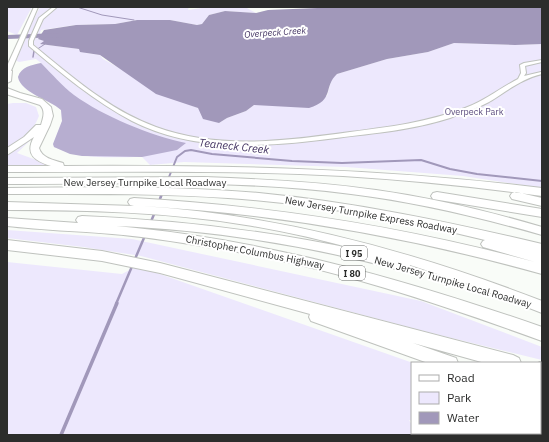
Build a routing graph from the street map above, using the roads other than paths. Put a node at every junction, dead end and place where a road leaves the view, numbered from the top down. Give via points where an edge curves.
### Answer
1 (36, 7) edge
2 (55, 7) edge
3 (542, 62) edge
4 (8, 67) edge
5 (524, 67) junction
6 (541, 73) edge
7 (520, 79) junction
8 (7, 80) edge
9 (7, 90) edge
10 (7, 102) edge
11 (7, 152) edge
12 (7, 169) edge
13 (72, 169) junction
14 (297, 172) junction
15 (7, 181) edge
16 (157, 186) junction
17 (321, 187) junction
18 (7, 192) edge
19 (542, 192) edge
20 (277, 199) junction
21 (168, 202) junction
22 (542, 202) edge
23 (7, 206) edge
24 (542, 213) edge
25 (7, 217) edge
26 (7, 222) edge
27 (139, 227) junction
28 (158, 229) junction
29 (542, 231) edge
30 (7, 246) edge
31 (542, 249) edge
32 (542, 259) edge
33 (542, 269) edge
34 (259, 295) junction
35 (542, 308) edge
36 (542, 334) edge
37 (447, 362) edge
38 (509, 362) edge

1 - 4 main road
2 - 7 street via 41,18 31,43 41,53 82,88 108,104 165,132 193,139 238,144 296,142 411,126 447,117 480,104
3 - 5 street via 524,64
4 - 8 highway
5 - 6 street
5 - 7 street
6 - 7 street
9 - 13 highway via 46,106 49,118 36,141 35,151 45,161
10 - 11 highway via 34,103 41,107 44,114 42,123 36,131
12 - 13 highway
13 - 14 highway via 181,168
14 - 19 highway via 422,178
14 - 22 highway via 451,186
15 - 16 highway, New Jersey Turnpike Local Roadway / I 95
16 - 17 highway, New Jersey Turnpike Local Roadway / I 95 via 177,181
16 - 18 highway, New Jersey Turnpike Express Roadway / I 95
16 - 21 highway, New Jersey Turnpike Express Roadway / I 95
17 - 24 highway via 408,192
17 - 29 highway, New Jersey Turnpike Local Roadway / I 95 via 382,194 442,205
20 - 21 highway, New Jersey Turnpike Express Roadway / I 95
20 - 31 highway, New Jersey Turnpike Express Roadway / I 95 via 417,221
20 - 32 highway via 435,232
21 - 23 highway, New Jersey Turnpike Express Roadway / I 95 via 148,206
21 - 33 highway via 275,212 355,225 453,246
21 - 35 highway, New Jersey Turnpike Express Roadway / I 95 via 334,239 424,264 492,287
25 - 27 highway
26 - 27 highway, Christopher Columbus Highway / I 80
27 - 28 highway, Christopher Columbus Highway / I 80
28 - 35 highway, New Jersey Turnpike Local Roadway / I 95 via 258,235 344,251 422,271
28 - 36 highway, Christopher Columbus Highway / I 80 via 337,269 432,296
30 - 34 highway via 124,260
34 - 37 highway
34 - 38 highway

